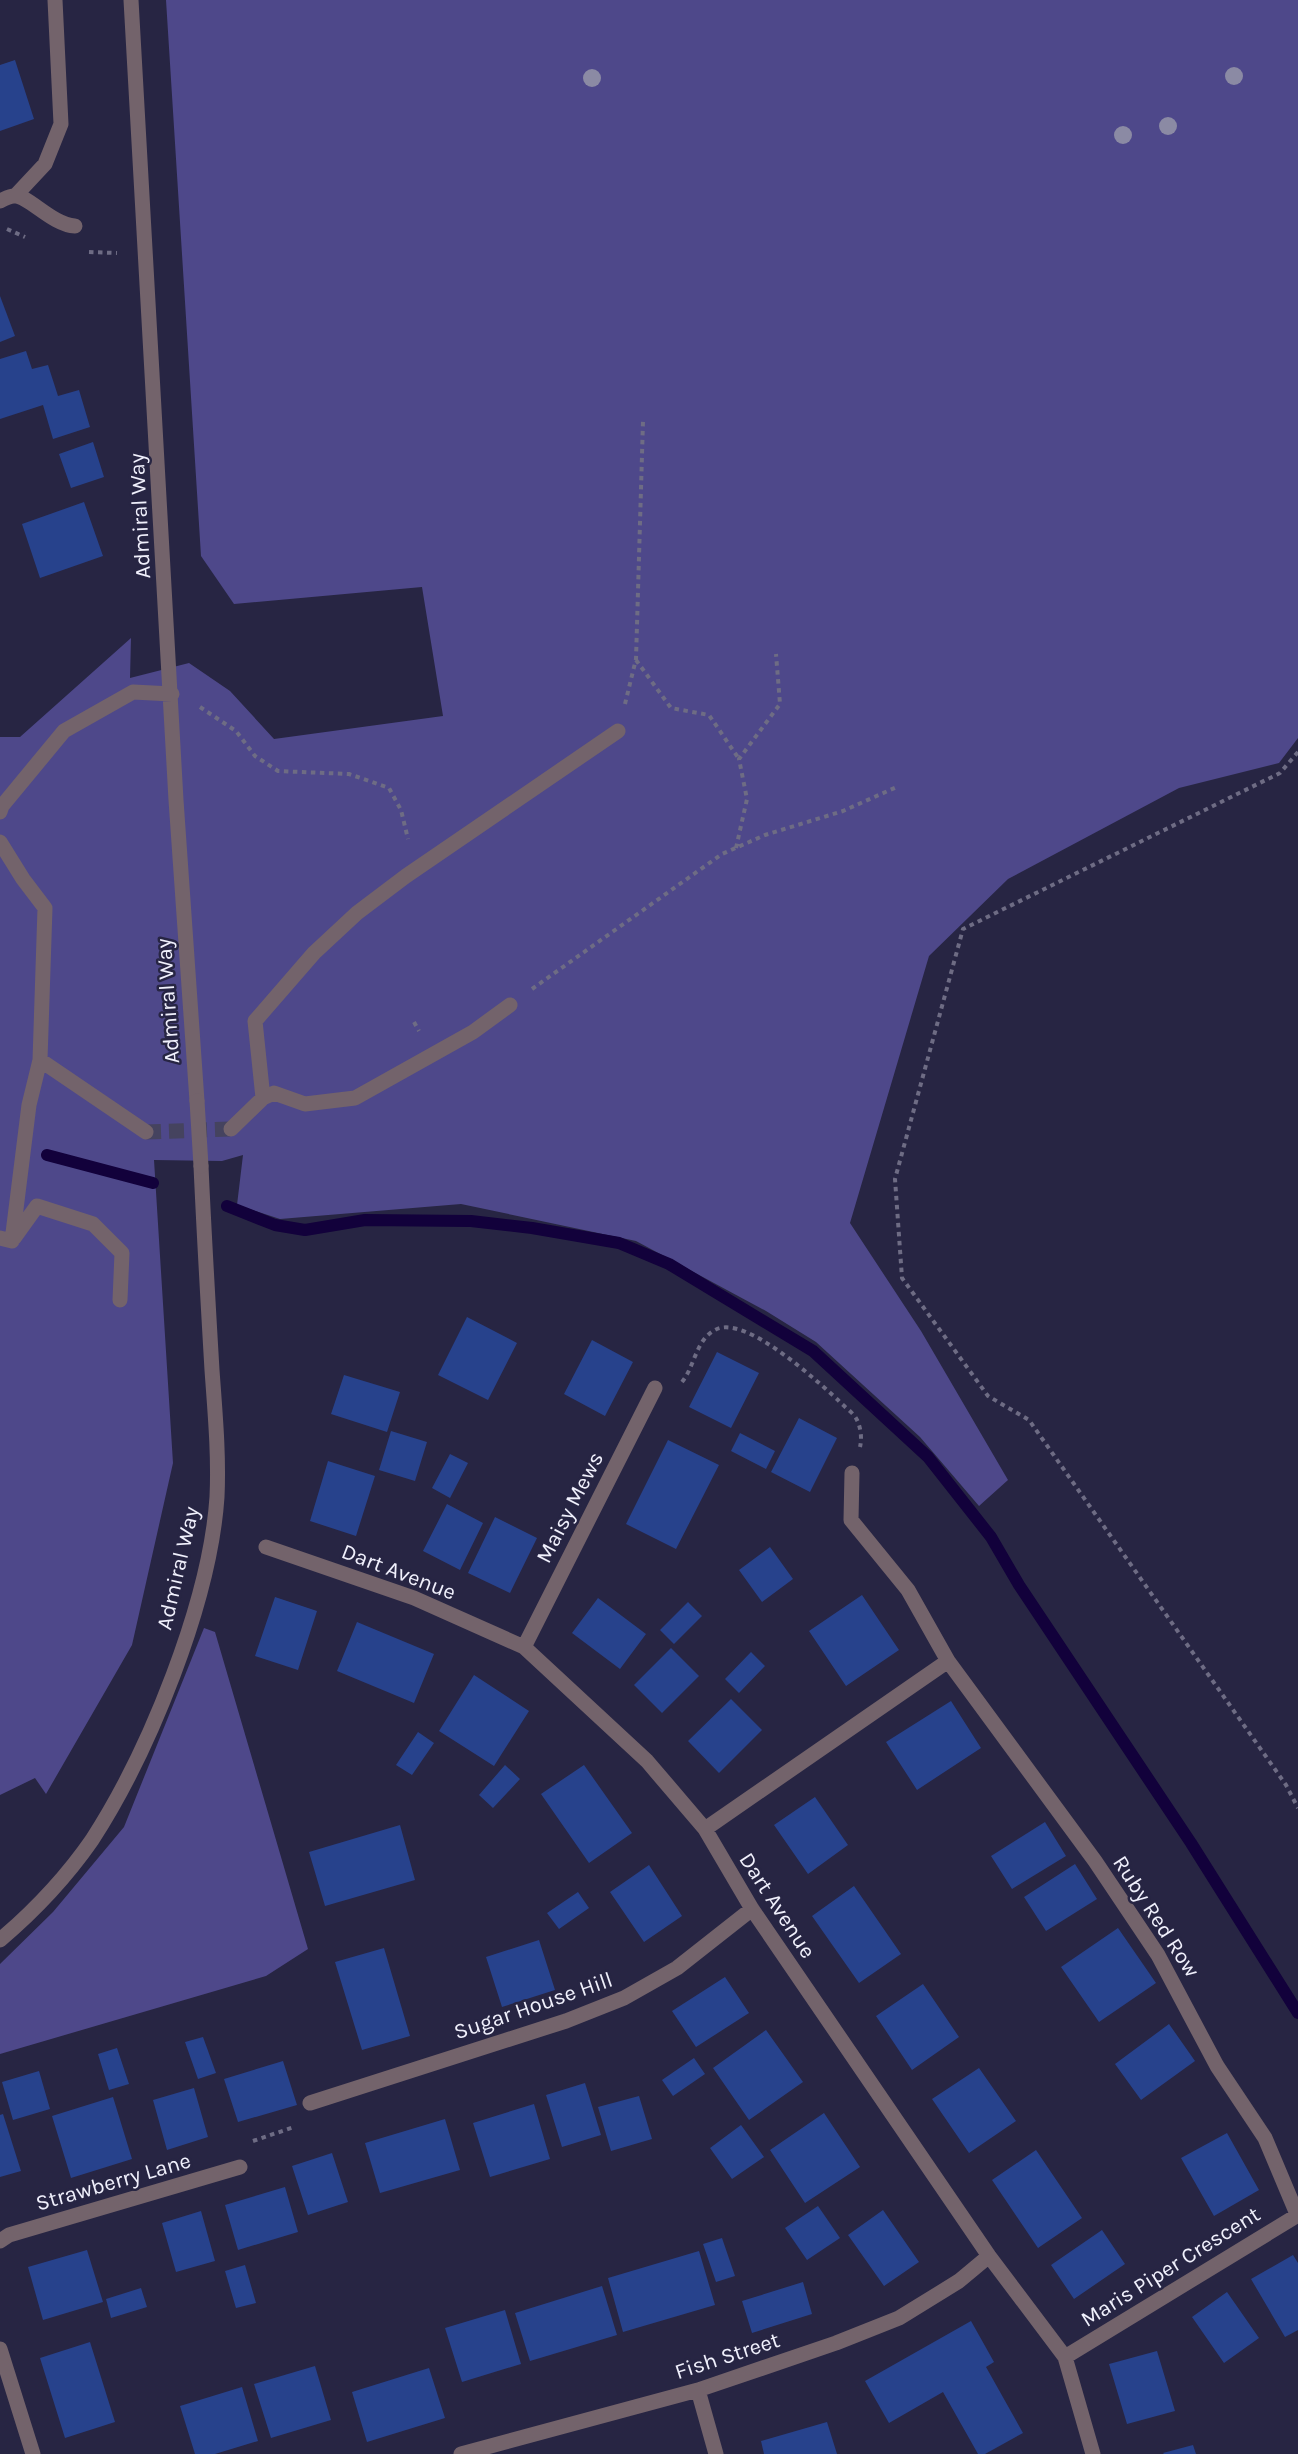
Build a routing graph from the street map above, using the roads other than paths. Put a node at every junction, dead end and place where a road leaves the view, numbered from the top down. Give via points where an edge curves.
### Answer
1 (55, 0) edge
2 (131, 0) edge
3 (16, 195) junction
4 (0, 201) edge
5 (75, 226) dead end
6 (172, 694) junction
7 (618, 731) road end
8 (0, 807) edge
9 (0, 842) edge
10 (510, 1005) road end
11 (40, 1060) junction
12 (263, 1098) junction
13 (231, 1129) tunnel mouth
14 (146, 1132) tunnel mouth
15 (6, 1239) edge
16 (120, 1300) dead end
17 (655, 1388) road end
18 (852, 1473) road end
19 (266, 1546) dead end
20 (524, 1647) junction
21 (948, 1661) junction
22 (705, 1829) junction
23 (752, 1909) junction
24 (0, 1940) edge
25 (310, 2103) road end
26 (240, 2167) road end
27 (1297, 2214) edge
28 (0, 2241) edge
29 (989, 2256) junction
30 (0, 2349) edge
31 (1065, 2357) junction
32 (698, 2390) junction
33 (33, 2454) edge
34 (461, 2454) edge
35 (716, 2454) edge
36 (1093, 2454) edge

1 - 3 street via 61,124 45,164
2 - 6 street, Admiral Way
3 - 4 street
3 - 5 street via 26,198 49,217
6 - 8 street via 133,692 64,731
6 - 24 street, Admiral Way, bridge via 217,1497 204,1573 190,1624 168,1687 123,1788 54,1886
7 - 12 street via 406,876 357,913 314,953 255,1021
9 - 11 street via 45,908
10 - 12 street via 473,1032 356,1098 305,1104 274,1094
11 - 14 street
11 - 15 street
12 - 13 street
15 - 16 street via 37,1206 93,1224 122,1254
17 - 20 street, Maisy Mews
18 - 21 street, Ruby Red Row via 851,1520 908,1590
19 - 20 street, Dart Avenue via 414,1598
20 - 22 street, Dart Avenue via 647,1761
21 - 22 street
21 - 27 street, Ruby Red Row via 1158,1954 1217,2066 1265,2138
22 - 23 street, Dart Avenue
23 - 25 street, Sugar House Hill via 677,1968 624,1998 566,2021
23 - 29 street, Dart Avenue
26 - 28 street, Strawberry Lane via 9,2235
27 - 31 street, Maris Piper Crescent
29 - 31 street, Dart Avenue
29 - 32 street, Fish Street via 959,2281 899,2318
30 - 33 street
31 - 36 street, Dart Avenue
32 - 34 street, Fish Street
32 - 35 street

